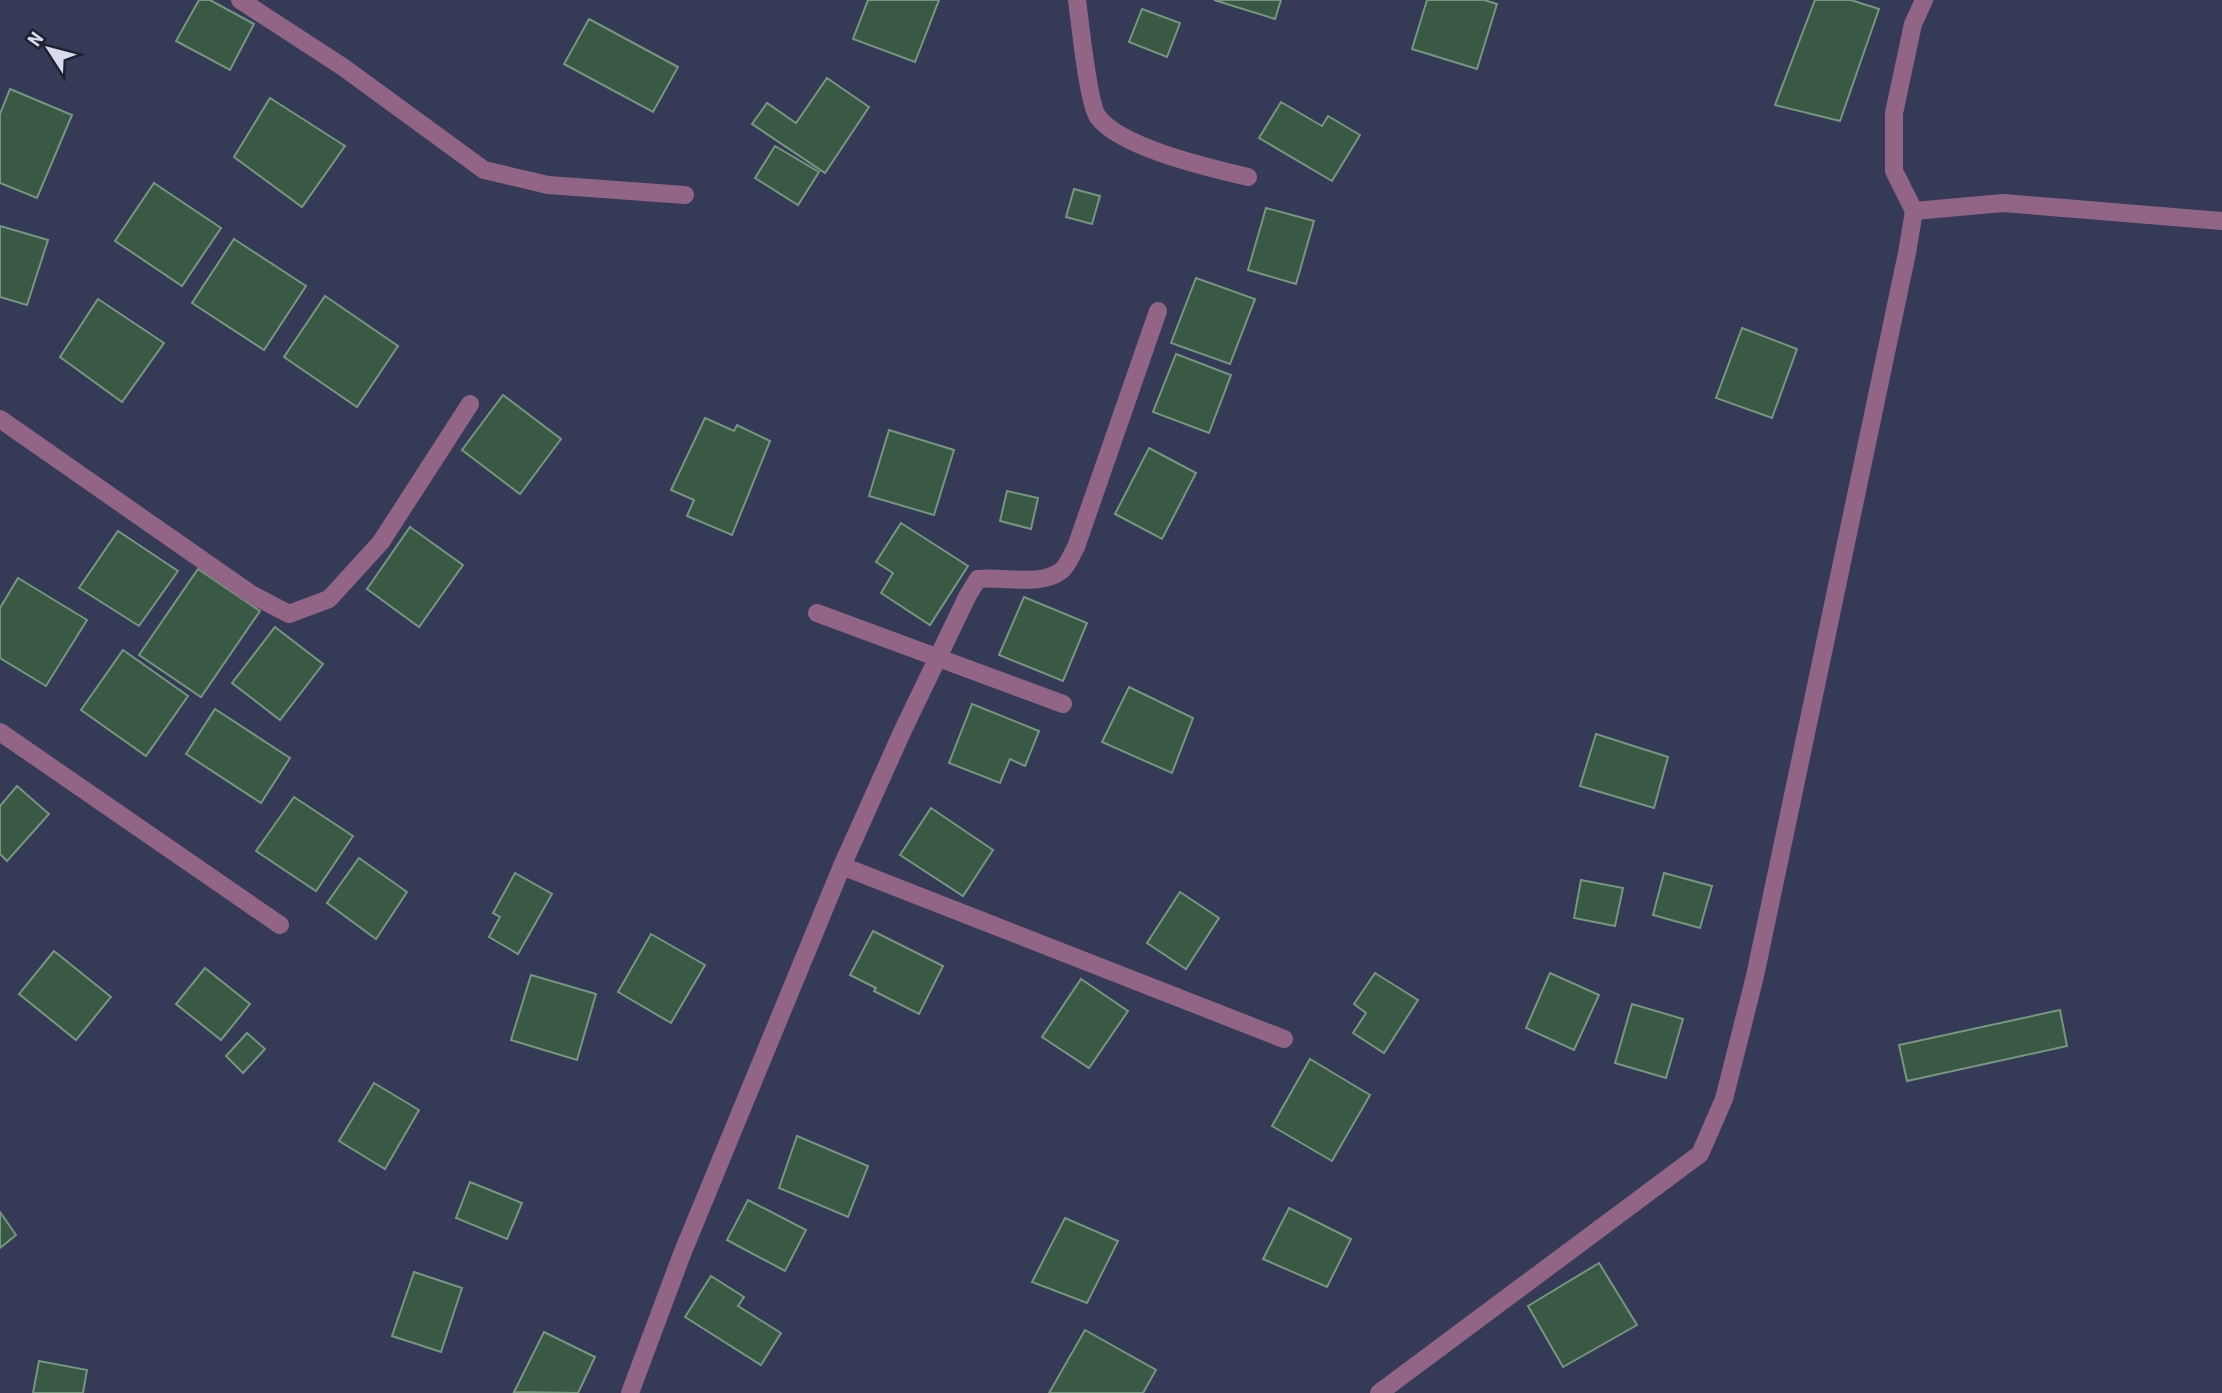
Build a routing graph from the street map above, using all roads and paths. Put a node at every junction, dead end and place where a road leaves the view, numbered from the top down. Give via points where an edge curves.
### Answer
1 (240, 0) edge
2 (1077, 0) edge
3 (1924, 0) edge
4 (1248, 177) dead end
5 (685, 195) dead end
6 (1914, 211) junction
7 (2222, 222) edge
8 (1158, 311) dead end
9 (470, 404) dead end
10 (0, 419) edge
11 (817, 613) dead end
12 (937, 658) junction
13 (1063, 704) dead end
14 (0, 732) edge
15 (842, 866) junction
16 (280, 925) dead end
17 (1284, 1039) dead end
18 (631, 1393) edge
19 (1379, 1393) edge

1 - 5 street via 343,67 484,170 548,185
2 - 4 street via 1097,116 1115,133 1182,161
3 - 6 street via 1913,24 1894,113 1894,171
6 - 7 street via 2003,203
6 - 19 street via 1755,976 1724,1099 1700,1154
8 - 12 street via 1076,547 1062,571 1037,581 978,579
9 - 10 street via 381,542 329,599 289,614 251,594
11 - 12 street
12 - 13 street
12 - 15 street
14 - 16 street
15 - 17 street
15 - 18 street via 682,1254

